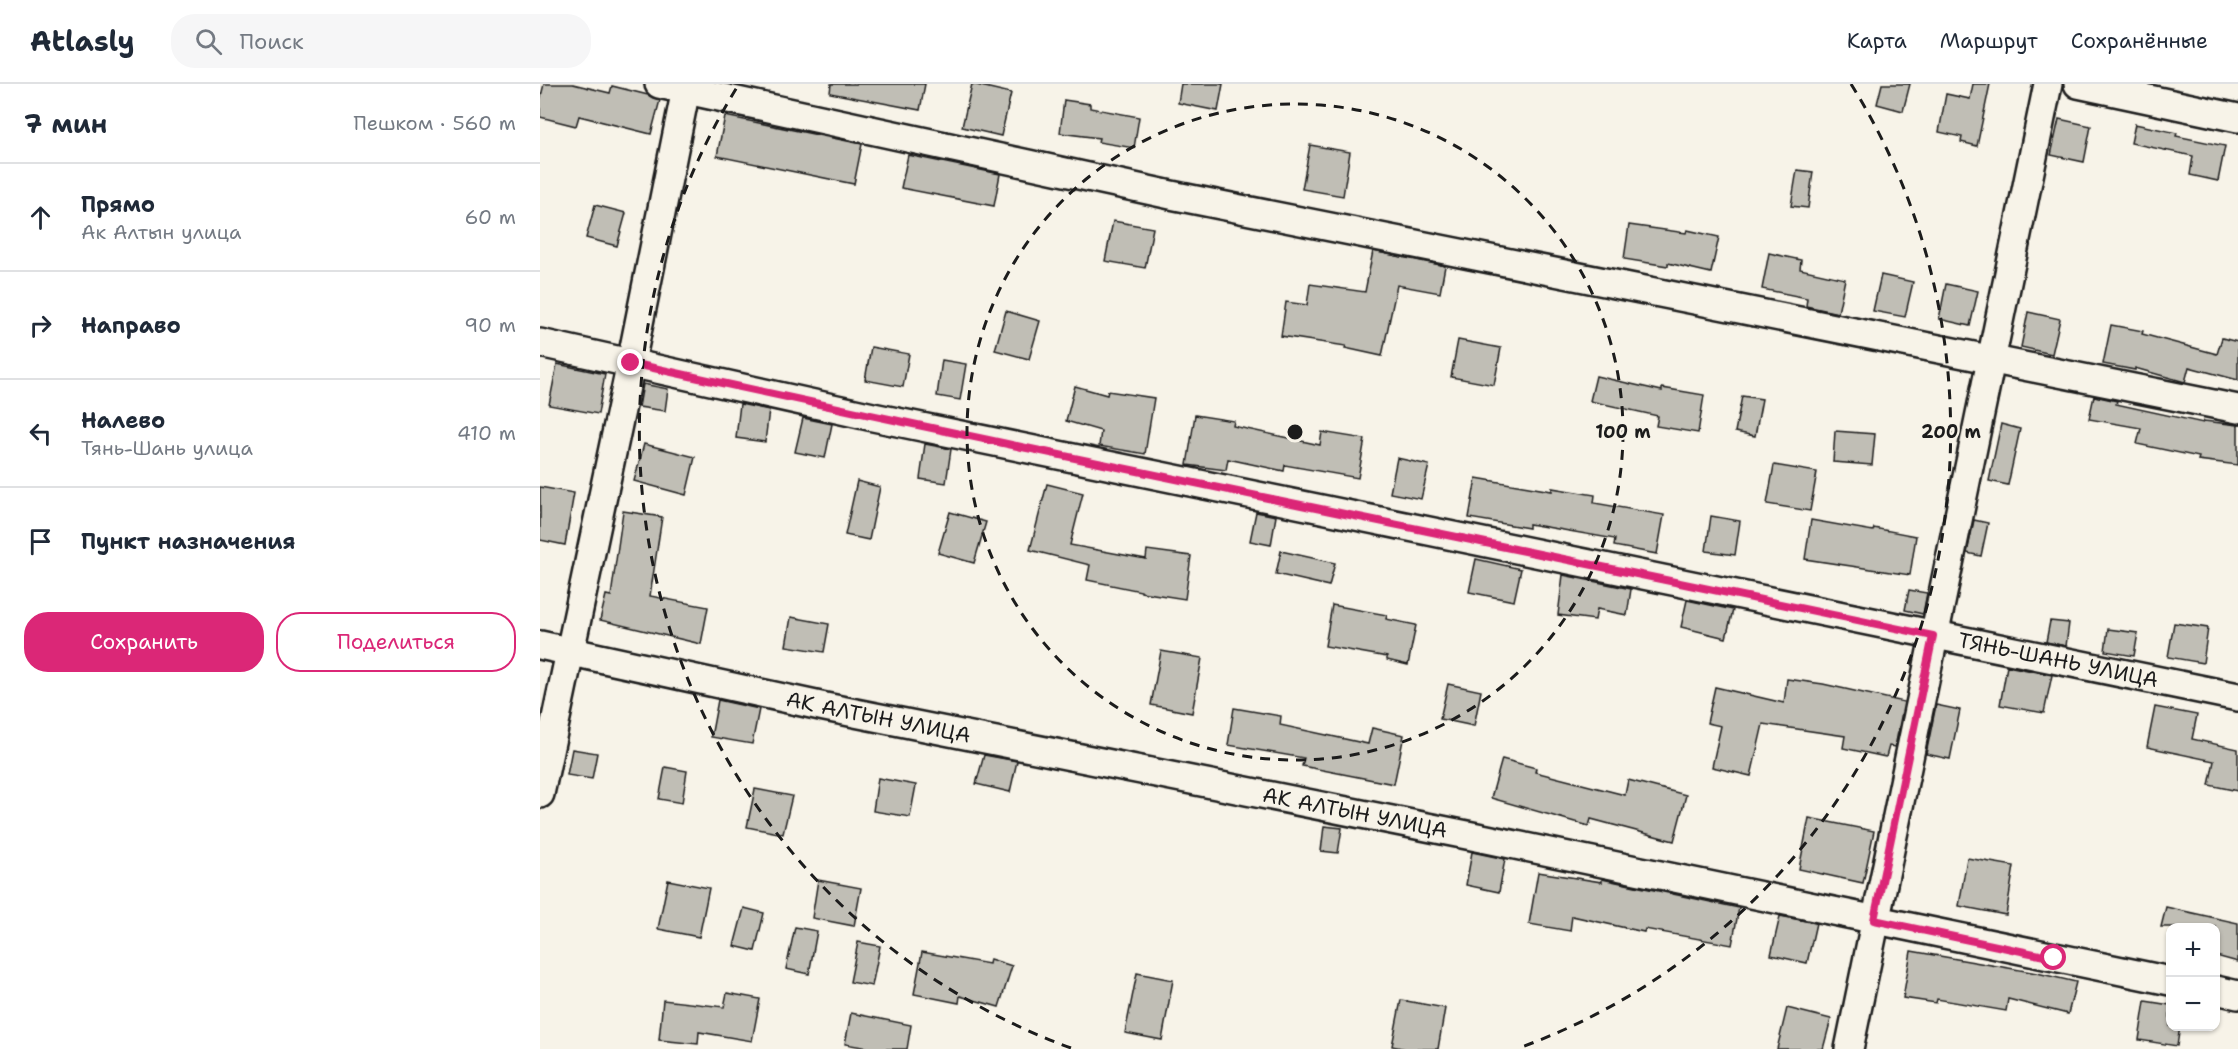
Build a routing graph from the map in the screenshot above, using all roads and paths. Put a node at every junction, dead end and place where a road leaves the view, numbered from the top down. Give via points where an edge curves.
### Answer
1 (659, 84) edge
2 (2048, 84) edge
3 (2078, 84) edge
4 (686, 87) edge
5 (2238, 118) edge
6 (540, 343) edge
7 (1991, 358) junction
8 (631, 363) junction
9 (2238, 409) edge
10 (1933, 636) junction
11 (540, 645) edge
12 (569, 651) junction
13 (2238, 697) edge
14 (540, 794) edge
15 (1874, 920) junction
16 (2166, 980) edge
17 (2220, 991) edge
18 (2238, 995) edge
19 (1849, 1049) edge

1 - 4 street
2 - 7 street
3 - 5 street
4 - 7 street via 1171,195
4 - 8 street
6 - 8 street, ТЯНЬ-ШАНЬ УЛИЦА
7 - 9 street
7 - 10 street
8 - 10 street, ТЯНЬ-ШАНЬ УЛИЦА via 873,417
8 - 12 street
10 - 13 street, ТЯНЬ-ШАНЬ УЛИЦА
10 - 15 street
11 - 12 street, АК АЛТЫН УЛИЦА
12 - 14 street
12 - 15 street, АК АЛТЫН УЛИЦА
15 - 16 street, АК АЛТЫН УЛИЦА
15 - 19 street
17 - 18 street

